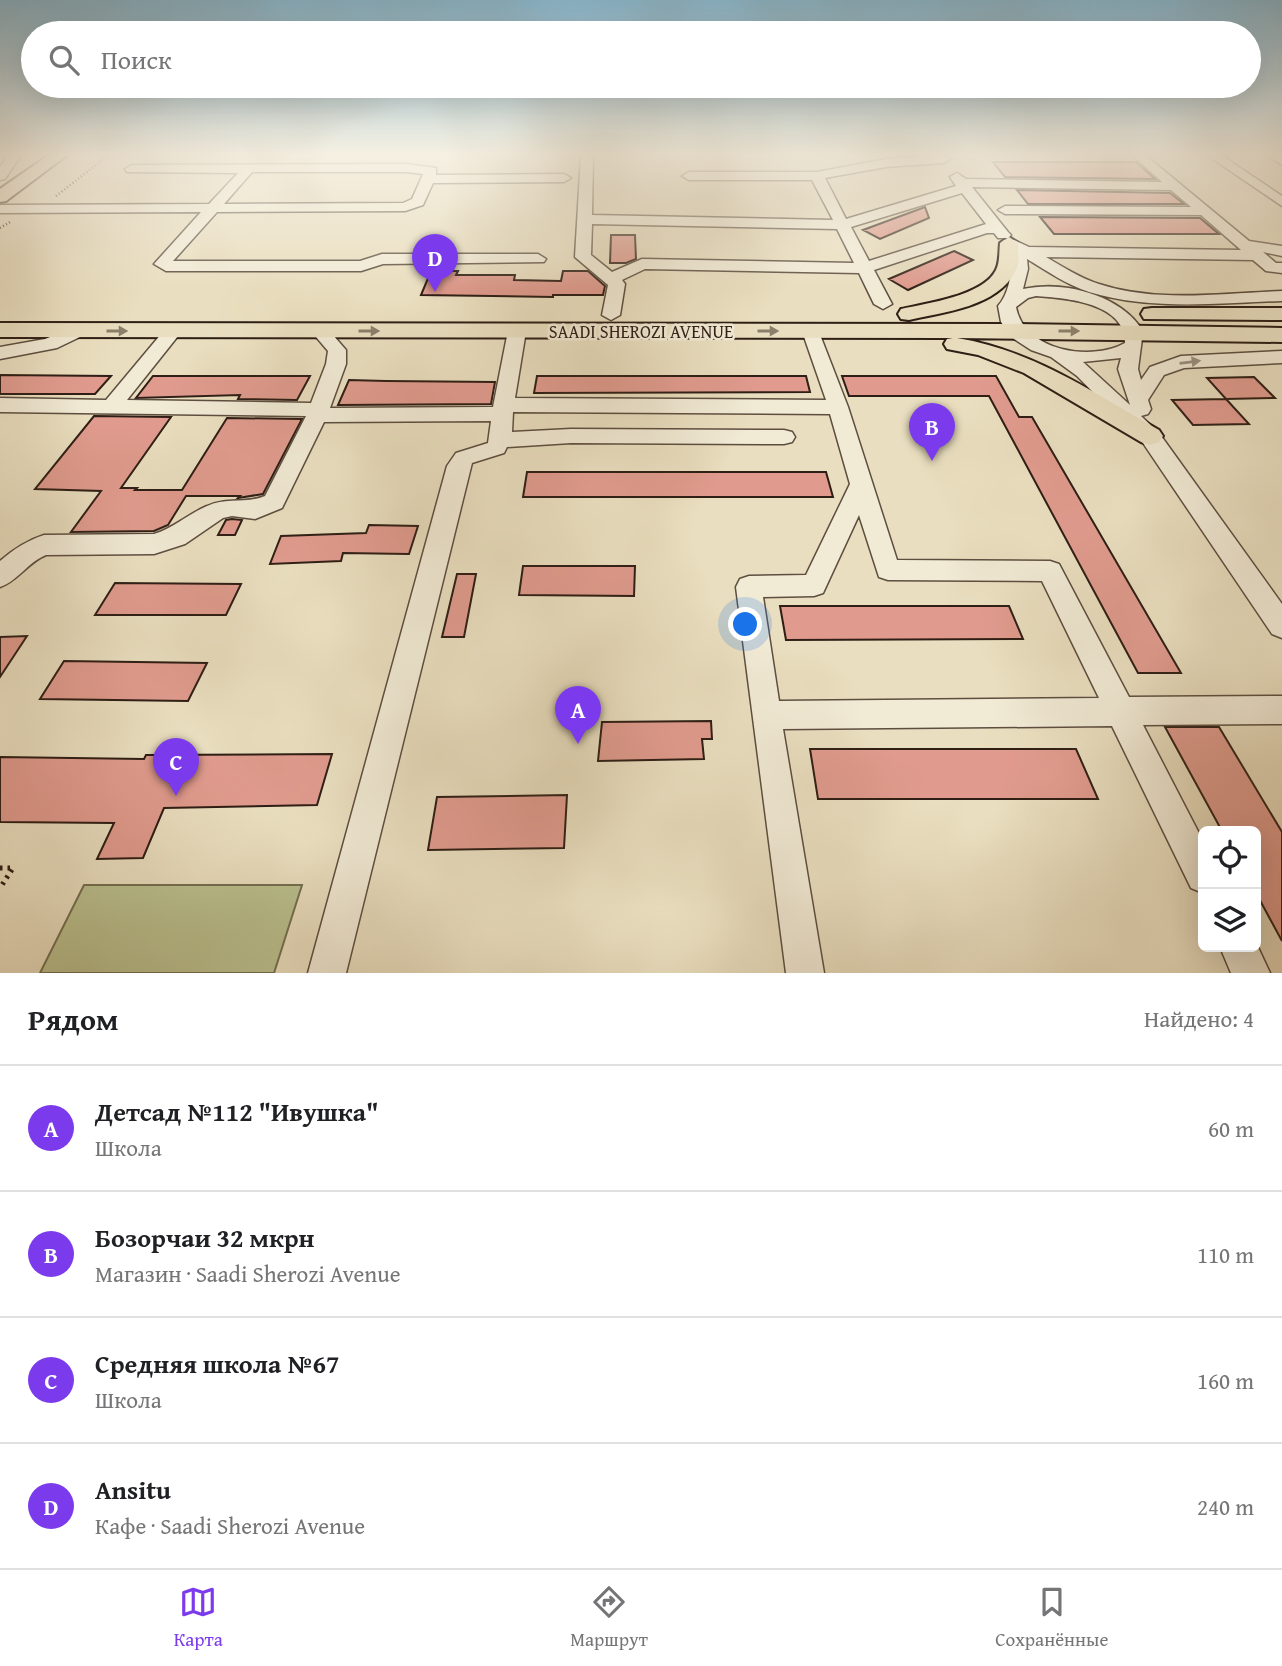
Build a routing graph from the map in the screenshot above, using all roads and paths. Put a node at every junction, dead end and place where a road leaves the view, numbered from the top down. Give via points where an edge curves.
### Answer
1 (51, 200) edge
2 (218, 200) edge
3 (419, 200) edge
4 (584, 200) edge
5 (829, 200) edge
6 (916, 200) edge
7 (976, 200) edge
8 (1192, 200) edge
9 (211, 208) junction
10 (0, 209) edge
11 (36, 209) junction
12 (1005, 210) dead end
13 (1205, 211) junction
14 (583, 219) junction
15 (842, 225) junction
16 (0, 228) edge
17 (1014, 247) junction
18 (1250, 250) junction
19 (1282, 251) edge
20 (538, 259) dead end
21 (864, 268) junction
22 (1282, 268) edge
23 (611, 279) junction
24 (1282, 296) edge
25 (1088, 298) junction
26 (883, 304) dead end
27 (0, 311) edge
28 (909, 314) junction
29 (1120, 314) junction
30 (1282, 314) edge
31 (611, 315) junction
32 (1011, 315) junction
33 (0, 330) edge
34 (78, 331) junction
35 (173, 331) junction
36 (320, 331) junction
37 (517, 331) junction
38 (811, 331) junction
39 (859, 331) junction
40 (1256, 335) junction
41 (1282, 335) edge
42 (1134, 338) junction
43 (1282, 343) edge
44 (0, 353) edge
45 (1058, 353) junction
46 (1282, 357) edge
47 (1138, 400) junction
48 (0, 405) edge
49 (112, 406) junction
50 (838, 407) junction
51 (318, 412) junction
52 (502, 420) junction
53 (785, 437) dead end
54 (1150, 437) junction
55 (862, 484) junction
56 (0, 577) edge
57 (1282, 626) edge
58 (1282, 710) edge
59 (1122, 712) junction
60 (766, 715) junction
61 (1198, 866) edge
62 (0, 868) edge
63 (0, 888) edge
64 (1240, 952) edge
65 (327, 973) edge
66 (805, 973) edge
67 (1251, 973) edge

1 - 11 path
2 - 9 street
3 - 9 street via 405,207
4 - 14 street
5 - 15 street
6 - 15 street
7 - 17 street
8 - 13 street
9 - 11 street
9 - 20 street via 162,264 361,266 382,259
10 - 11 street
11 - 16 path
12 - 13 street
13 - 18 street
14 - 15 street
14 - 23 street via 583,257
15 - 21 street
17 - 18 street
17 - 21 street via 986,228
17 - 24 street via 1067,277 1124,295
17 - 25 street via 1034,270
17 - 28 main road via 1006,271 988,289 965,300
17 - 32 street via 1020,269
18 - 19 street
18 - 22 street via 1272,268
21 - 23 street via 642,264
21 - 26 street
23 - 31 street via 617,284
25 - 29 street
25 - 32 street via 1035,291
27 - 31 main road, SAADI SHEROZI AVENUE
28 - 31 main road, SAADI SHEROZI AVENUE
28 - 32 main road, SAADI SHEROZI AVENUE
29 - 30 main road, SAADI SHEROZI AVENUE
29 - 32 main road, SAADI SHEROZI AVENUE
29 - 42 street
32 - 39 main road, SAADI SHEROZI AVENUE
32 -> 42 main road, SAADI SHEROZI AVENUE
32 - 45 street via 1034,343
33 - 34 main road, SAADI SHEROZI AVENUE
34 -> 35 main road, SAADI SHEROZI AVENUE
34 - 44 street via 50,344
35 - 36 main road, SAADI SHEROZI AVENUE
35 - 49 street
36 -> 37 main road, SAADI SHEROZI AVENUE
36 - 51 street via 337,350 337,364
37 -> 38 main road, SAADI SHEROZI AVENUE
37 - 52 street
38 - 39 main road, SAADI SHEROZI AVENUE
38 - 50 street
39 - 54 main road via 980,348 1025,363
40 - 41 main road, SAADI SHEROZI AVENUE
40 - 42 main road, SAADI SHEROZI AVENUE
40 - 43 main road
42 - 45 street via 1126,352 1097,359
42 - 47 street via 1128,369
45 - 54 street
47 -> 46 street via 1157,371 1181,362
47 - 54 street
48 - 49 street
49 - 51 street
50 - 52 street
50 - 55 street
51 - 52 street
51 - 56 street via 274,502 255,510 215,512 176,537 154,544 44,545 27,552
52 - 53 street via 571,436
52 - 65 street via 496,448 464,458 458,466
54 - 57 street
55 - 59 street via 888,570 1050,571
55 - 60 street via 814,585 749,587
58 - 59 street
59 - 60 street
59 - 61 street
60 - 66 street
62 - 63 path via 13,868
64 - 67 street

